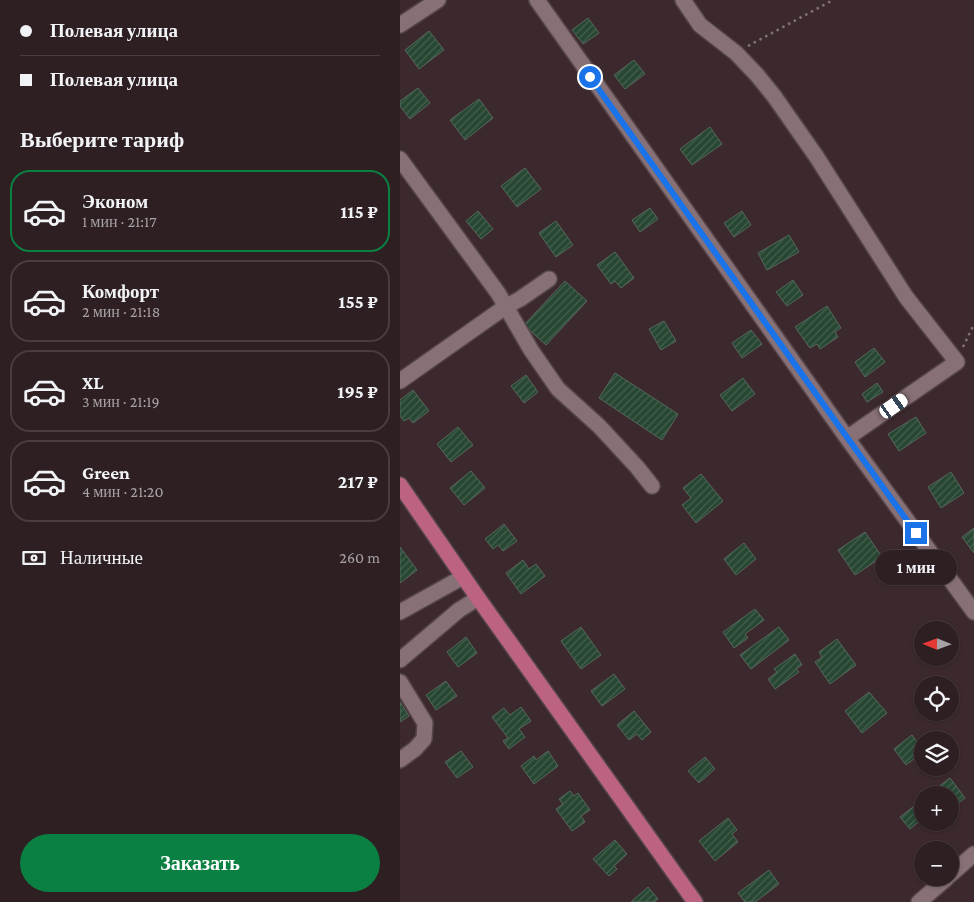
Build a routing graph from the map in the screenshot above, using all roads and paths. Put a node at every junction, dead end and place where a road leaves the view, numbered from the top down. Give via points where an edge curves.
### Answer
1 (438, 0) edge
2 (537, 0) edge
3 (683, 0) edge
4 (833, 0) edge
5 (400, 25) edge
6 (736, 53) junction
7 (400, 159) edge
8 (549, 278) dead end
9 (505, 307) junction
10 (974, 324) edge
11 (957, 362) junction
12 (400, 381) edge
13 (847, 438) junction
14 (400, 485) edge
15 (652, 486) dead end
16 (464, 578) junction
17 (478, 598) junction
18 (400, 612) edge
19 (974, 612) edge
20 (400, 660) edge
21 (400, 682) edge
22 (400, 760) edge
23 (974, 854) edge
24 (959, 867) edge
25 (937, 886) edge
26 (695, 902) edge
27 (919, 902) edge

1 - 5 street
2 - 13 street
3 - 6 street via 700,25
4 - 6 path
6 - 11 street via 779,104 906,296
7 - 9 street
8 - 9 street
9 - 12 street
9 - 15 street via 558,389 599,426
10 - 11 path
11 - 13 street
13 - 19 street
14 - 16 main road
16 - 17 main road
16 - 18 street
17 - 20 street
17 - 26 main road
21 - 22 street via 425,723 424,739
23 - 24 street
25 - 27 street

